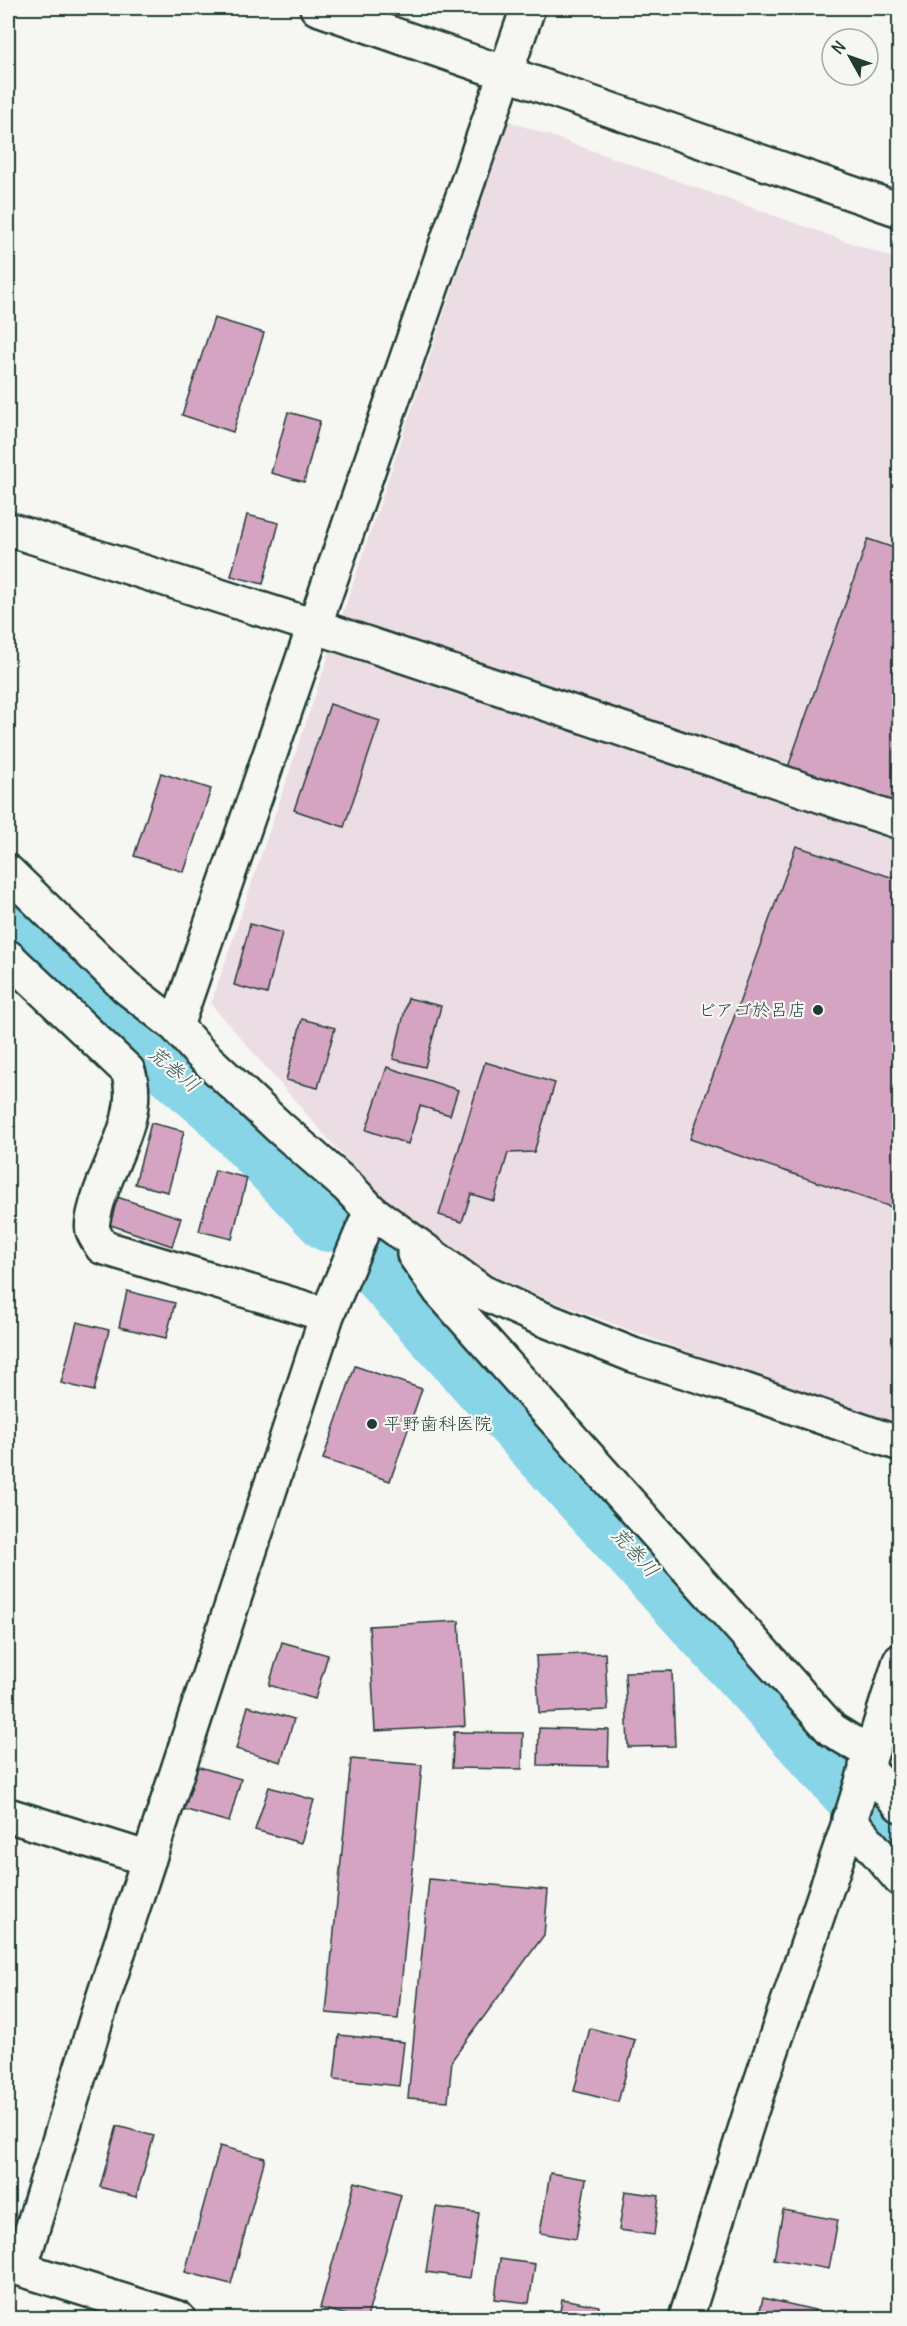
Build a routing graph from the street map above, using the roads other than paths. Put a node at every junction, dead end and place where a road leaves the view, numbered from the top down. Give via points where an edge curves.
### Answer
1 (316, 8) edge
2 (528, 8) edge
3 (506, 74) junction
4 (900, 210) edge
5 (8, 529) edge
6 (314, 626) junction
7 (900, 822) edge
8 (8, 872) edge
9 (8, 957) edge
10 (176, 1026) junction
11 (371, 1211) junction
12 (401, 1235) junction
13 (327, 1315) junction
14 (900, 1444) edge
15 (900, 1661) edge
16 (860, 1785) junction
17 (900, 1805) edge
18 (8, 1815) edge
19 (149, 1859) junction
20 (900, 1879) edge
21 (14, 2267) edge
22 (178, 2319) edge
23 (686, 2319) edge

1 - 3 street
2 - 3 street
3 - 4 street
3 - 6 street
5 - 6 street
6 - 7 street
6 - 10 street
8 - 10 street via 126,987
9 - 13 street via 128,1071 132,1083 132,1105 94,1214 92,1229 102,1247
10 - 11 street via 199,1052
11 - 12 street
11 - 13 street
12 - 14 street via 482,1292 533,1315 633,1355
12 - 16 street via 440,1291 832,1730
13 - 19 street
15 - 16 street
16 - 17 street
16 - 20 street
16 - 23 street
18 - 19 street
19 - 21 street
21 - 22 street

